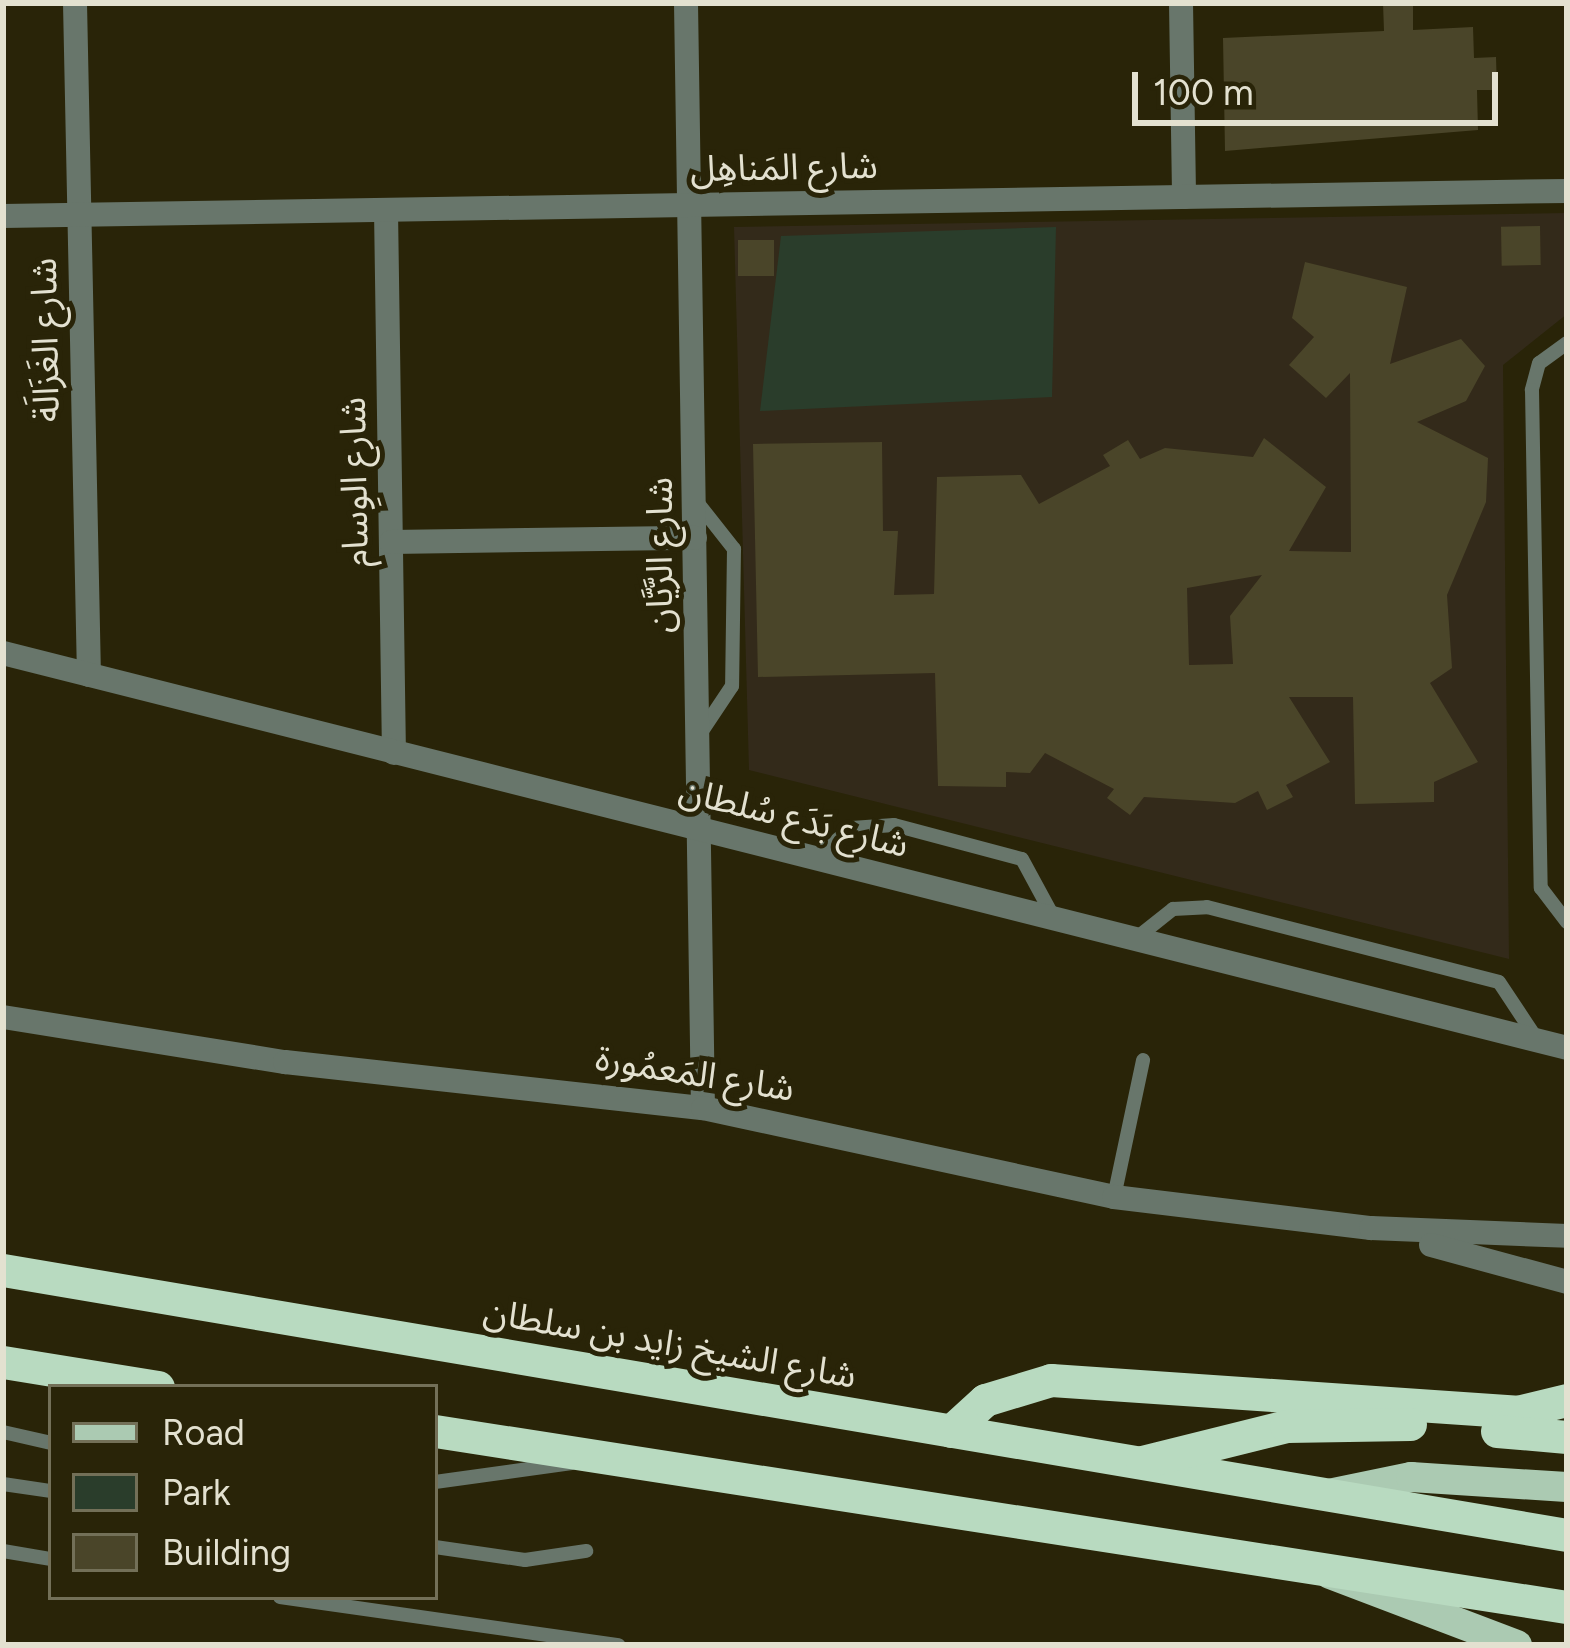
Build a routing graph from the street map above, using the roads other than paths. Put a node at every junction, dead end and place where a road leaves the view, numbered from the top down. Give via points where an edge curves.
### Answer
1 (75, 3) edge
2 (686, 3) edge
3 (1181, 3) edge
4 (1567, 190) edge
5 (1184, 197) junction
6 (689, 205) junction
7 (386, 210) junction
8 (78, 215) junction
9 (3, 216) edge
10 (1567, 343) edge
11 (697, 502) junction
12 (695, 538) junction
13 (391, 542) junction
14 (3, 653) edge
15 (89, 675) junction
16 (698, 736) junction
17 (394, 753) junction
18 (699, 830) junction
19 (812, 860) junction
20 (1055, 920) junction
21 (1567, 922) edge
22 (1134, 940) junction
23 (3, 1017) edge
24 (1538, 1041) junction
25 (1567, 1048) edge
26 (1143, 1060) dead end
27 (703, 1108) junction
28 (1114, 1197) junction
29 (1371, 1228) junction
30 (1567, 1236) edge
31 (3, 1270) edge
32 (1567, 1282) edge
33 (3, 1361) edge
34 (140, 1384) edge
35 (1567, 1400) edge
36 (438, 1431) edge
37 (951, 1431) junction
38 (3, 1432) edge
39 (1567, 1437) edge
40 (48, 1443) edge
41 (591, 1455) junction
42 (1139, 1463) junction
43 (438, 1482) edge
44 (3, 1484) edge
45 (1567, 1487) edge
46 (48, 1491) edge
47 (1323, 1495) junction
48 (1567, 1535) edge
49 (438, 1547) edge
50 (3, 1551) edge
51 (586, 1551) dead end
52 (48, 1558) edge
53 (1315, 1565) junction
54 (301, 1600) edge
55 (1567, 1607) edge
56 (619, 1645) edge
57 (1517, 1645) edge

1 - 8 street, شارع الغَزَالَة
2 - 6 street, شارع الرَّيَّان
3 - 5 street
4 - 5 street, شارع المَناهِل
5 - 6 street, شارع المَناهِل
6 - 7 street, شارع المَناهِل
6 - 11 street, شارع الرَّيَّان
7 - 8 street, شارع المَناهِل
7 - 13 street, شارع الوِسام
8 - 9 street, شارع المَناهِل
8 - 15 street, شارع الغَزَالَة
10 - 21 lane via 1539,362 1532,390 1541,887
11 - 12 street, شارع الرَّيَّان
11 - 16 lane via 734,549 732,686
12 - 13 street
12 - 16 street, شارع الرَّيَّان
13 - 17 street, شارع الوِسام
14 - 15 street, شارع بَدَع سُلطان
15 - 17 street, شارع بَدَع سُلطان
16 - 18 street, شارع الرَّيَّان
17 - 18 street, شارع بَدَع سُلطان
18 - 19 street, شارع بَدَع سُلطان
18 - 27 street, شارع الرَّيَّان
19 - 20 street, شارع بَدَع سُلطان
19 - 20 lane via 866,823 918,830 1022,859
20 - 22 street, شارع بَدَع سُلطان
22 - 24 street, شارع بَدَع سُلطان
22 - 24 lane via 1172,909 1207,907 1499,982 1521,1000
23 - 27 street, شارع المَعمُورة via 285,1062
24 - 25 street, شارع بَدَع سُلطان
26 - 28 lane
27 - 28 street, شارع المَعمُورة
28 - 29 street, شارع المَعمُورة
29 - 30 street, شارع المَعمُورة
29 - 32 street, شارع المَعمُورة
31 - 37 highway, شارع الشيخ زايد بن سلطان
33 - 34 highway
35 - 37 highway via 1517,1412 1051,1380 985,1400
36 - 41 highway
37 - 42 highway, شارع الشيخ زايد بن سلطان
38 - 40 lane
39 - 42 highway via 1330,1423
41 - 43 lane via 515,1478
41 - 53 highway
42 - 47 highway, شارع الشيخ زايد بن سلطان
44 - 46 lane
45 - 47 main road, شارع الشيخ زايد بن سلطان via 1412,1477
47 - 48 highway, شارع الشيخ زايد بن سلطان
49 - 51 lane via 525,1560
50 - 52 lane
53 - 55 highway
53 - 57 main road via 1431,1620
54 - 56 lane

